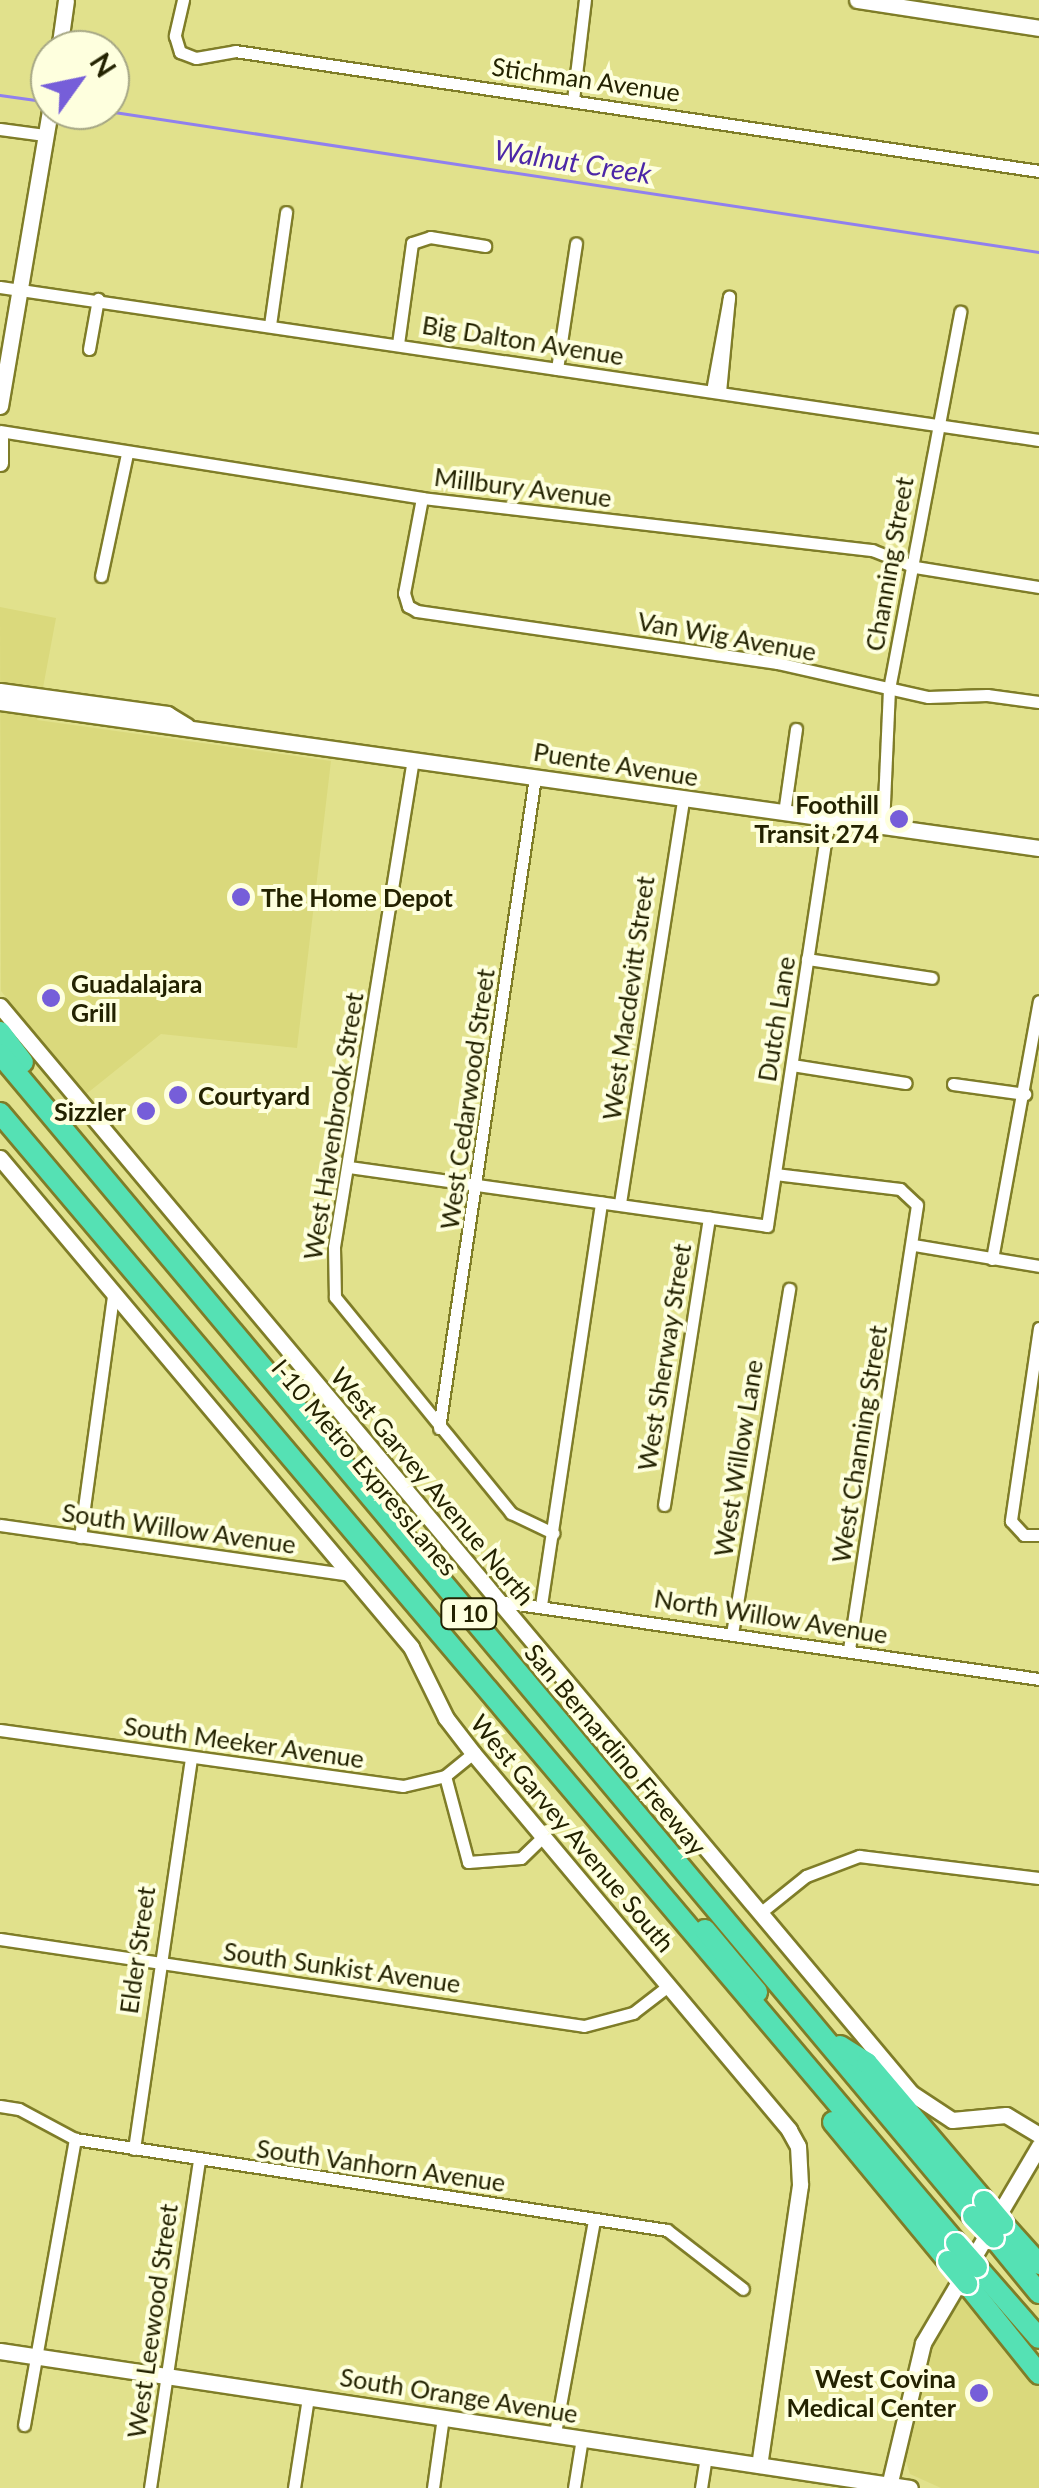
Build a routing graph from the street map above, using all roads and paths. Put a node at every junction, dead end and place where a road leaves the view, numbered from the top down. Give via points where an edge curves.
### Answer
1 (66, 0) edge
2 (184, 0) edge
3 (585, 0) edge
4 (857, 0) edge
5 (1039, 26) edge
6 (61, 30) edge
7 (573, 100) junction
8 (30, 124) edge
9 (0, 128) edge
10 (47, 130) edge
11 (1039, 171) edge
12 (286, 212) dead end
13 (576, 243) dead end
14 (485, 246) dead end
15 (0, 288) edge
16 (18, 290) junction
17 (98, 299) junction
18 (960, 312) dead end
19 (270, 325) junction
20 (398, 344) junction
21 (89, 348) dead end
22 (557, 369) junction
23 (716, 392) junction
24 (0, 406) edge
25 (935, 426) junction
26 (0, 435) edge
27 (1039, 440) edge
28 (127, 454) junction
29 (0, 463) edge
30 (422, 498) junction
31 (915, 567) junction
32 (102, 576) dead end
33 (1039, 587) edge
34 (889, 690) junction
35 (0, 691) edge
36 (0, 702) edge
37 (1039, 702) edge
38 (187, 726) junction
39 (796, 729) dead end
40 (412, 759) junction
41 (534, 777) junction
42 (682, 800) junction
43 (784, 813) junction
44 (829, 818) junction
45 (882, 826) junction
46 (1039, 848) edge
47 (808, 960) junction
48 (932, 978) dead end
49 (1039, 1001) edge
50 (0, 1006) edge
51 (0, 1032) edge
52 (0, 1054) edge
53 (792, 1065) junction
54 (0, 1073) edge
55 (906, 1083) dead end
56 (952, 1084) dead end
57 (1025, 1094) junction
58 (0, 1096) edge
59 (0, 1113) edge
60 (0, 1158) edge
61 (349, 1167) junction
62 (775, 1174) junction
63 (478, 1183) junction
64 (113, 1190) junction
65 (601, 1202) junction
66 (620, 1203) junction
67 (709, 1217) junction
68 (914, 1245) junction
69 (992, 1259) junction
70 (1039, 1266) edge
71 (789, 1289) dead end
72 (113, 1295) junction
73 (1039, 1328) edge
74 (1032, 1401) edge
75 (438, 1428) junction
76 (664, 1504) dead end
77 (0, 1525) edge
78 (552, 1532) junction
79 (1039, 1535) edge
80 (80, 1537) junction
81 (352, 1576) junction
82 (496, 1601) junction
83 (542, 1605) junction
84 (732, 1634) junction
85 (849, 1651) junction
86 (1039, 1679) edge
87 (0, 1730) edge
88 (473, 1753) junction
89 (192, 1758) junction
90 (444, 1776) junction
91 (544, 1837) junction
92 (1039, 1878) edge
93 (760, 1913) junction
94 (0, 1939) edge
95 (156, 1963) junction
96 (722, 1972) junction
97 (668, 1986) junction
98 (826, 2036) junction
99 (0, 2106) edge
100 (1039, 2135) edge
101 (75, 2139) junction
102 (1039, 2146) edge
103 (134, 2149) junction
104 (198, 2161) junction
105 (928, 2162) junction
106 (904, 2183) junction
107 (979, 2208) junction
108 (594, 2220) junction
109 (998, 2231) junction
110 (952, 2252) junction
111 (1039, 2264) edge
112 (972, 2276) junction
113 (743, 2289) dead end
114 (1039, 2292) edge
115 (1039, 2338) edge
116 (0, 2351) edge
117 (39, 2357) junction
118 (1039, 2374) edge
119 (167, 2377) junction
120 (308, 2398) junction
121 (444, 2417) junction
122 (24, 2425) dead end
123 (555, 2434) junction
124 (582, 2438) junction
125 (706, 2457) junction
126 (759, 2465) junction
127 (889, 2484) edge
128 (150, 2488) edge
129 (294, 2488) edge
130 (433, 2488) edge
131 (574, 2488) edge
132 (701, 2488) edge
133 (910, 2488) edge

1 - 6 street
2 - 7 street, Stichman Avenue via 175,36 180,52 196,58 235,51
3 - 7 street
4 - 5 street
7 - 11 street, Stichman Avenue
8 - 9 street
10 - 16 street
12 - 19 street
13 - 22 street
14 - 20 street via 430,237 412,244
15 - 16 street, Big Dalton Avenue
16 - 17 street, Big Dalton Avenue
16 - 24 street
17 - 19 street, Big Dalton Avenue
17 - 21 street
18 - 25 street, Channing Street
19 - 20 street, Big Dalton Avenue
20 - 22 street, Big Dalton Avenue
22 - 23 street, Big Dalton Avenue
23 - 23 street via 729,297
23 - 25 street, Big Dalton Avenue
25 - 27 street, Big Dalton Avenue
25 - 31 street, Channing Street
26 - 28 street, Millbury Avenue
26 - 29 street
28 - 30 street, Millbury Avenue
28 - 32 street
30 - 31 street, Millbury Avenue via 872,550
30 - 34 street, Van Wig Avenue via 404,592 408,606 777,663
31 - 33 street, Millbury Avenue
31 - 34 street, Channing Street
34 - 37 street, Van Wig Avenue
34 - 45 street, Channing Street
35 - 38 street, Puente Avenue via 166,714
36 - 38 street, Puente Avenue via 169,729
38 - 40 street, Puente Avenue
39 - 43 street
40 - 41 street, Puente Avenue
40 - 61 street, West Havenbrook Street
41 - 42 street, Puente Avenue
41 - 63 street, West Cedarwood Street
42 - 43 street, Puente Avenue
42 - 66 street, West Macdevitt Street
43 - 44 street, Puente Avenue
44 - 45 street, Puente Avenue
44 - 47 street, Dutch Lane
45 - 46 street, Puente Avenue
47 - 48 street
47 - 53 street, Dutch Lane
49 - 57 street
50 - 82 street, West Garvey Avenue North
51 - 64 highway via 93,1148
52 - 64 highway, San Bernardino Freeway / I 10
53 - 55 street
53 - 62 street, Dutch Lane
54 - 105 highway, I-10 Metro ExpressLanes via 906,2149
56 - 57 street
57 - 69 street
58 - 106 highway, I-10 Metro ExpressLanes via 874,2131 896,2158
59 - 96 highway, I 10
60 - 72 street, West Garvey Avenue South
61 - 63 street
61 - 75 street, West Havenbrook Street via 334,1247 335,1297
62 - 67 street, Dutch Lane via 767,1226
62 - 68 street via 910,1193 916,1205
63 - 65 street
63 - 75 street, West Cedarwood Street
64 - 98 highway, San Bernardino Freeway / I 10
65 - 66 street
65 - 78 street
66 - 67 street
67 - 76 street, West Sherway Street
68 - 69 street
68 - 85 street, West Channing Street
69 - 70 street
71 - 84 street, West Willow Lane
72 - 80 street
72 - 81 street, West Garvey Avenue South
73 - 74 street
74 - 79 street via 1012,1502 1016,1530
75 - 78 street, West Havenbrook Street via 511,1513
77 - 80 street, South Willow Avenue
78 - 83 street
80 - 81 street, South Willow Avenue
81 - 88 street, West Garvey Avenue South via 411,1647 446,1718
82 - 83 street, North Willow Avenue
82 - 93 street, West Garvey Avenue North
83 - 84 street, North Willow Avenue
84 - 85 street, North Willow Avenue
85 - 86 street, North Willow Avenue
87 - 89 street, South Meeker Avenue
88 - 90 street, South Meeker Avenue
88 - 91 street, West Garvey Avenue South
89 - 90 street, South Meeker Avenue via 403,1786
89 - 95 street, Elder Street
90 - 91 street via 468,1862 521,1858
91 - 97 street, West Garvey Avenue South
92 - 93 street via 859,1856 806,1876
93 - 100 street, West Garvey Avenue North via 932,2110 970,2123 1015,2118
94 - 95 street, South Sunkist Avenue
95 - 97 street, South Sunkist Avenue via 584,2026 633,2013
95 - 103 street, Elder Street
96 - 106 highway, I 10
96 - 110 highway via 754,2028
97 - 126 street, West Garvey Avenue South via 798,2146 800,2185
98 - 105 highway, San Bernardino Freeway / I 10
98 - 107 highway via 867,2063
99 - 101 street, South Vanhorn Avenue via 19,2108
101 - 103 street, South Vanhorn Avenue
101 - 117 street
102 - 127 street via 922,2342
103 - 104 street, South Vanhorn Avenue
104 - 108 street, South Vanhorn Avenue
104 - 119 street, West Leewood Street
105 - 107 highway, San Bernardino Freeway / I 10
106 - 110 highway, I 10
107 - 109 highway, bridge
108 - 113 street, South Vanhorn Avenue via 680,2236
108 - 123 street
109 - 111 highway
109 - 114 highway
110 - 112 highway, I 10, bridge
112 - 115 highway, I 10
112 - 118 highway
116 - 117 street, South Orange Avenue
117 - 119 street, South Orange Avenue
117 - 122 street
119 - 120 street, South Orange Avenue
119 - 128 street, West Leewood Street
120 - 121 street, South Orange Avenue
120 - 129 street
121 - 123 street, South Orange Avenue
121 - 130 street
123 - 124 street, South Orange Avenue
124 - 125 street, South Orange Avenue
124 - 131 street
125 - 126 street, South Orange Avenue
125 - 132 street
126 - 127 street, South Orange Avenue
127 - 133 street, South Orange Avenue

